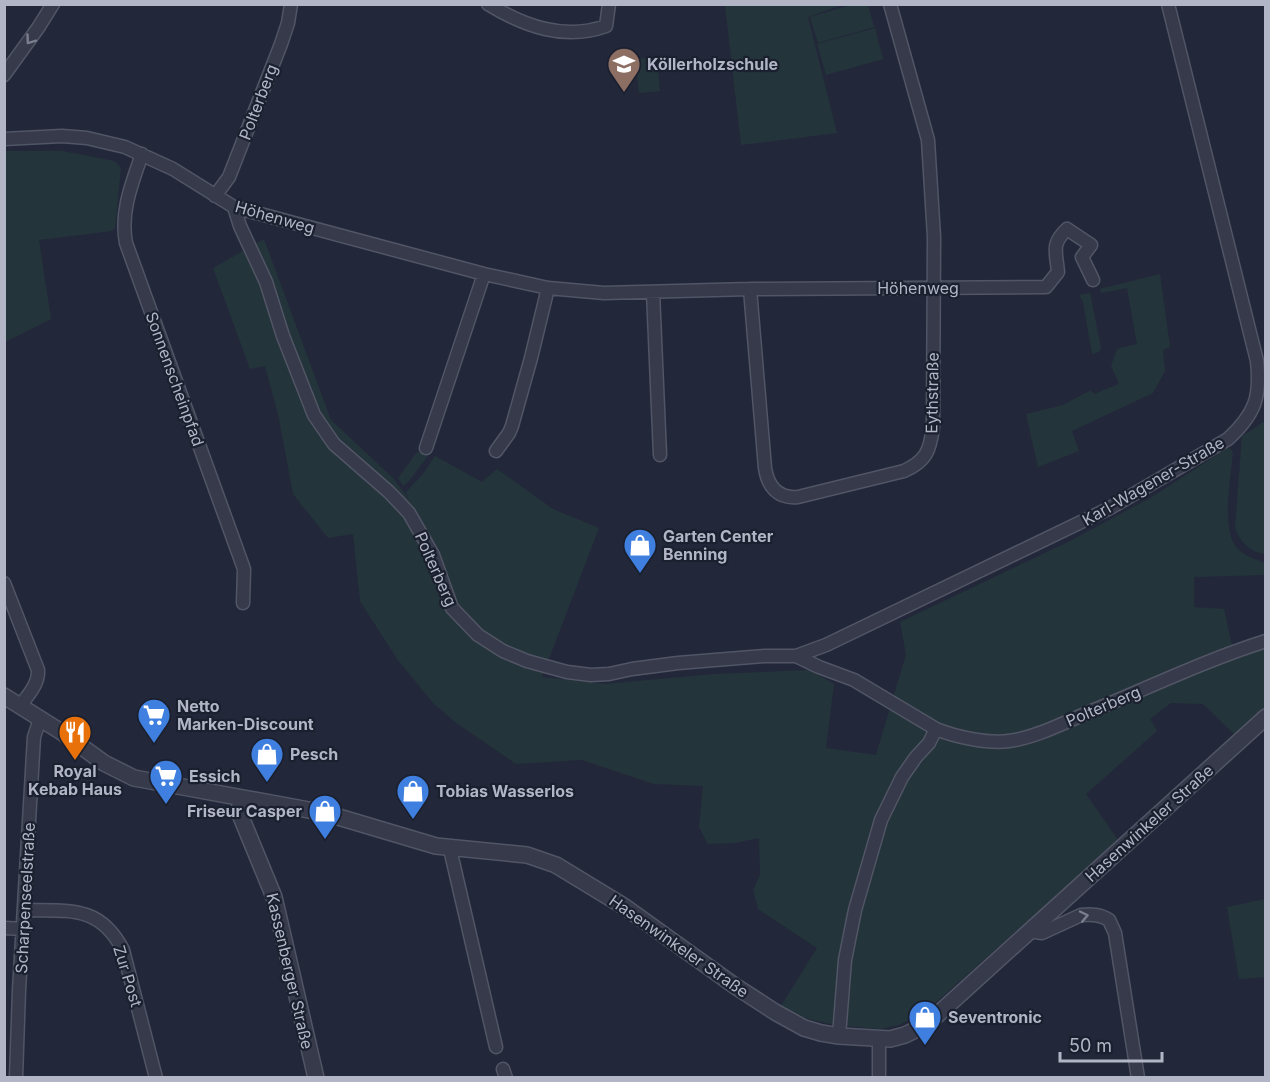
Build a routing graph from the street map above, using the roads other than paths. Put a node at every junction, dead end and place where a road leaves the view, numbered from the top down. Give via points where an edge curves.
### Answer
1 (53, 4) edge
2 (291, 4) edge
3 (488, 4) edge
4 (609, 4) edge
5 (890, 4) edge
6 (1168, 4) edge
7 (4, 75) edge
8 (4, 139) edge
9 (142, 153) junction
10 (215, 196) junction
11 (234, 207) junction
12 (484, 274) junction
13 (1093, 280) dead end
14 (548, 288) junction
15 (933, 288) junction
16 (750, 289) junction
17 (653, 292) junction
18 (426, 448) dead end
19 (496, 451) dead end
20 (660, 455) dead end
21 (4, 583) edge
22 (243, 603) dead end
23 (1266, 641) edge
24 (796, 656) junction
25 (4, 696) edge
26 (20, 706) junction
27 (1266, 717) edge
28 (40, 719) junction
29 (936, 729) junction
30 (241, 799) junction
31 (450, 849) junction
32 (25, 910) junction
33 (4, 928) edge
34 (24, 929) junction
35 (1029, 931) junction
36 (839, 1036) junction
37 (879, 1039) junction
38 (496, 1047) dead end
39 (16, 1077) edge
40 (156, 1077) edge
41 (316, 1077) edge
42 (879, 1077) edge
43 (1138, 1077) edge

1 -> 7 street
2 - 10 street, Polterberg via 281,44 229,177
3 - 4 street via 533,27 586,31 606,26
5 - 15 street, Eythstraße via 928,140
6 - 24 street, Karl-Wagener-Straße via 1257,361 1259,388 1255,405 1228,439 1110,508
8 - 9 street, Höhenweg via 87,138
9 - 10 street, Höhenweg
9 - 22 street, Sonnenscheinpfad via 128,197 126,243 244,569
10 - 11 street, Höhenweg
11 - 12 street, Höhenweg
11 - 24 street, Polterberg via 314,415 334,444 409,513 433,555 452,608 477,635 521,659 591,675 690,662
12 - 14 street, Höhenweg
12 - 18 street
13 - 15 street, Höhenweg via 1082,257 1091,245 1067,229 1055,246 1058,272 1046,287
14 - 17 street, Höhenweg
14 - 19 street via 512,426
15 - 16 street, Höhenweg
15 - 16 street, Eythstraße via 933,427 927,452 918,464 904,471 792,498 777,492 766,477
16 - 17 street, Höhenweg
17 - 20 street
21 - 26 street via 38,670 34,688
23 - 29 street, Polterberg via 1052,728 1008,741
24 - 29 street, Polterberg via 854,680
25 - 26 street, Hasenwinkeler Straße
26 - 28 street, Hasenwinkeler Straße
27 - 35 street, Hasenwinkeler Straße
28 - 30 street, Hasenwinkeler Straße via 104,763 134,778
28 - 32 street, Scharpenseelstraße via 34,737
29 - 36 street via 903,777 881,820 845,960
30 - 31 street, Hasenwinkeler Straße via 325,813
30 - 41 street, Kassenberger Straße via 239,812 274,897
31 - 36 street, Hasenwinkeler Straße via 527,855 556,865 775,1012 804,1028
31 - 38 street
32 - 34 street, Scharpenseelstraße
32 - 40 street, Zur Post via 79,911 112,931 123,950
33 - 34 street
34 - 39 street, Scharpenseelstraße
35 - 37 street, Hasenwinkeler Straße via 929,1022 905,1035
35 -> 43 street via 1042,933 1088,914 1109,920 1115,933
36 - 37 street, Hasenwinkeler Straße
37 - 42 street

